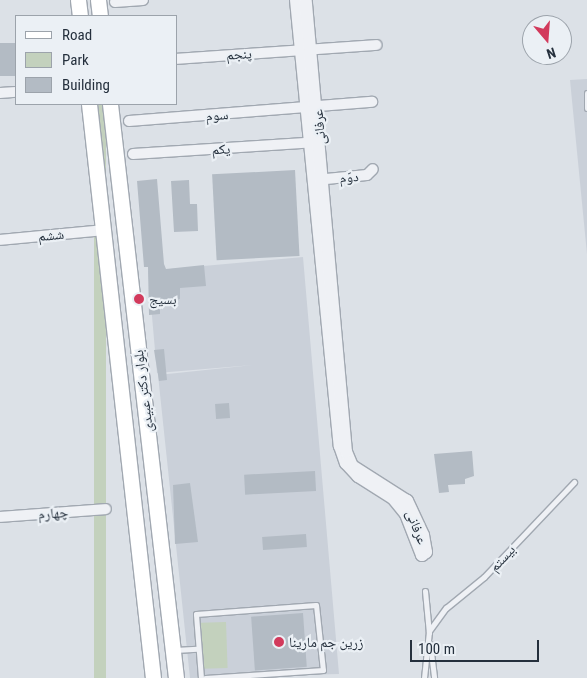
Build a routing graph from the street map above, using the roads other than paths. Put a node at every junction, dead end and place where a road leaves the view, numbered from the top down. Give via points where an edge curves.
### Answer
1 (78, 0) edge
2 (98, 0) edge
3 (143, 0) edge
4 (296, 0) edge
5 (306, 0) edge
6 (115, 2) dead end
7 (80, 15) edge
8 (100, 15) edge
9 (377, 45) dead end
10 (306, 49) junction
11 (178, 59) edge
12 (15, 92) edge
13 (0, 93) edge
14 (587, 93) edge
15 (372, 102) dead end
16 (89, 105) edge
17 (110, 105) edge
18 (312, 108) junction
19 (587, 108) edge
20 (129, 121) dead end
21 (315, 142) junction
22 (133, 154) dead end
23 (373, 169) dead end
24 (319, 180) junction
25 (103, 230) junction
26 (0, 240) edge
27 (574, 482) dead end
28 (106, 509) dead end
29 (0, 517) edge
30 (425, 591) dead end
31 (429, 631) junction
32 (197, 649) junction
33 (173, 650) junction
34 (153, 678) edge
35 (176, 678) edge
36 (201, 678) edge
37 (205, 678) edge
38 (424, 678) edge
39 (434, 678) edge

1 - 7 main road
2 - 8 main road
3 - 6 street
4 - 10 street, عرفانی
5 - 10 street, عرفانی
9 - 10 street
10 - 11 street, پنجم
10 - 18 street, عرفانی
12 - 13 street
14 - 19 lane
15 - 18 street
16 - 25 main road, بلوار دکتر عبیدی
17 - 33 main road, بلوار دکتر عبیدی
18 - 20 street, سوم
18 - 21 street, عرفانی
21 - 22 street, یکم
21 - 24 street, عرفانی
23 - 24 street, دوّم via 367,175
24 - 24 street, عرفانی via 340,446 346,463 358,476 393,498 406,514 422,556 426,552 423,535 407,501 352,466 346,452
25 - 26 street, ششم
25 - 34 main road, بلوار دکتر عبیدی
27 - 31 lane, بیستم via 484,577 446,608
28 - 29 street, چهارم
30 - 31 lane
31 - 38 lane
31 - 39 lane
32 - 33 lane
32 - 36 lane
32 - 37 lane via 196,614 316,605 323,670
33 - 35 main road, بلوار دکتر عبیدی

